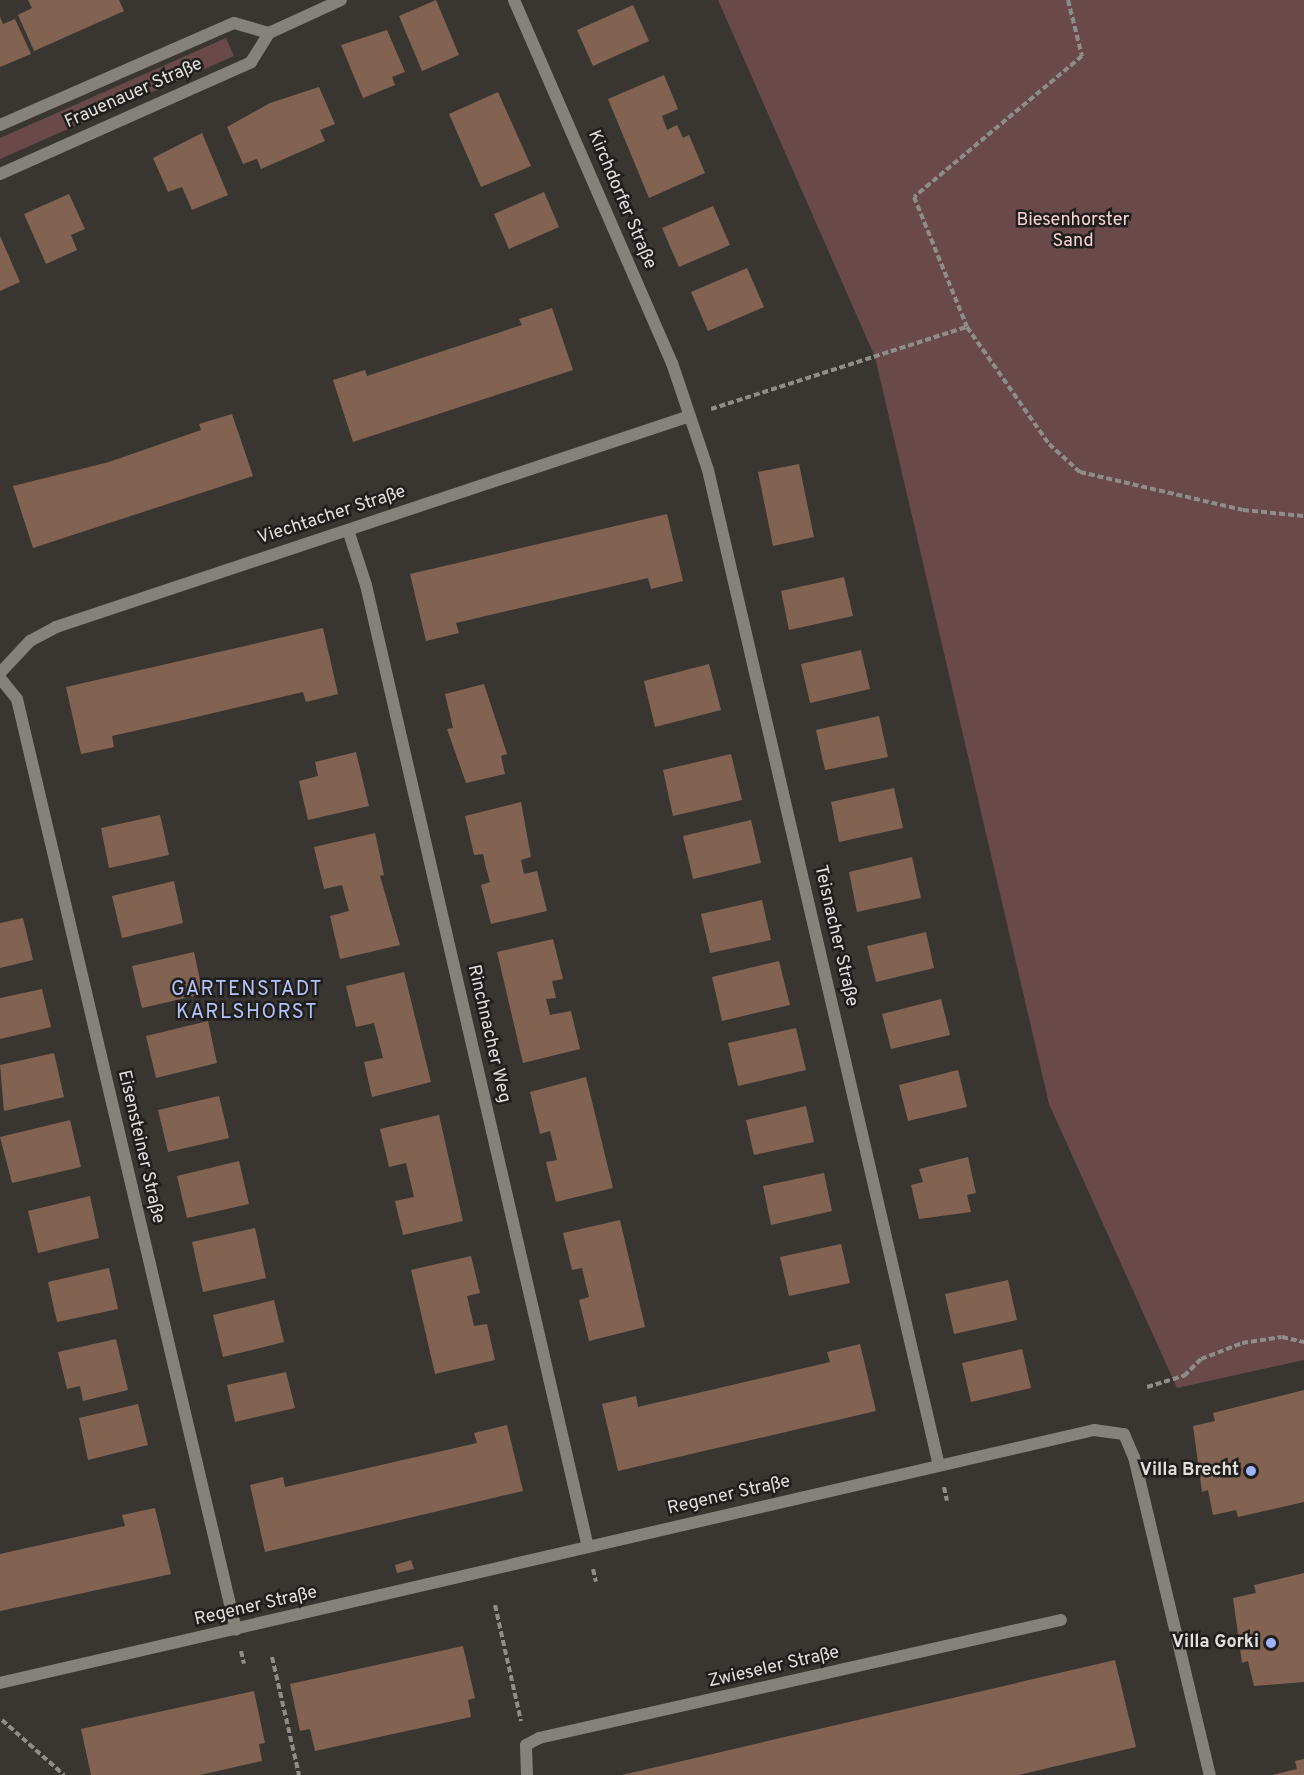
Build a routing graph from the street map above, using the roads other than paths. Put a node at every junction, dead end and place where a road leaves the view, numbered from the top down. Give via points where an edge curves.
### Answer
1 (341, 0) edge
2 (514, 0) edge
3 (269, 33) junction
4 (0, 125) edge
5 (0, 174) edge
6 (690, 416) junction
7 (348, 530) junction
8 (0, 673) edge
9 (0, 678) edge
10 (939, 1466) junction
11 (588, 1547) junction
12 (1061, 1620) dead end
13 (236, 1630) junction
14 (0, 1683) edge
15 (527, 1775) edge
16 (1210, 1775) edge

1 - 3 street
2 - 6 street, Kirchdorfer Straße via 672,363
3 - 4 street, Frauenauer Straße via 234,23
3 - 5 street, Frauenauer Straße via 251,62
6 - 7 street, Viechtacher Straße
6 - 10 street, Teisnacher Straße via 708,470
7 - 8 street, Viechtacher Straße via 56,627 30,641
7 - 11 street, Rinchnacher Weg via 366,585
9 - 13 street, Eisensteiner Straße via 17,699
10 - 11 street, Regener Straße
10 - 16 street, Regener Straße via 1094,1430 1124,1434 1134,1457
11 - 13 street, Regener Straße
12 - 15 street, Zwieseler Straße via 526,1745
13 - 14 street, Regener Straße

